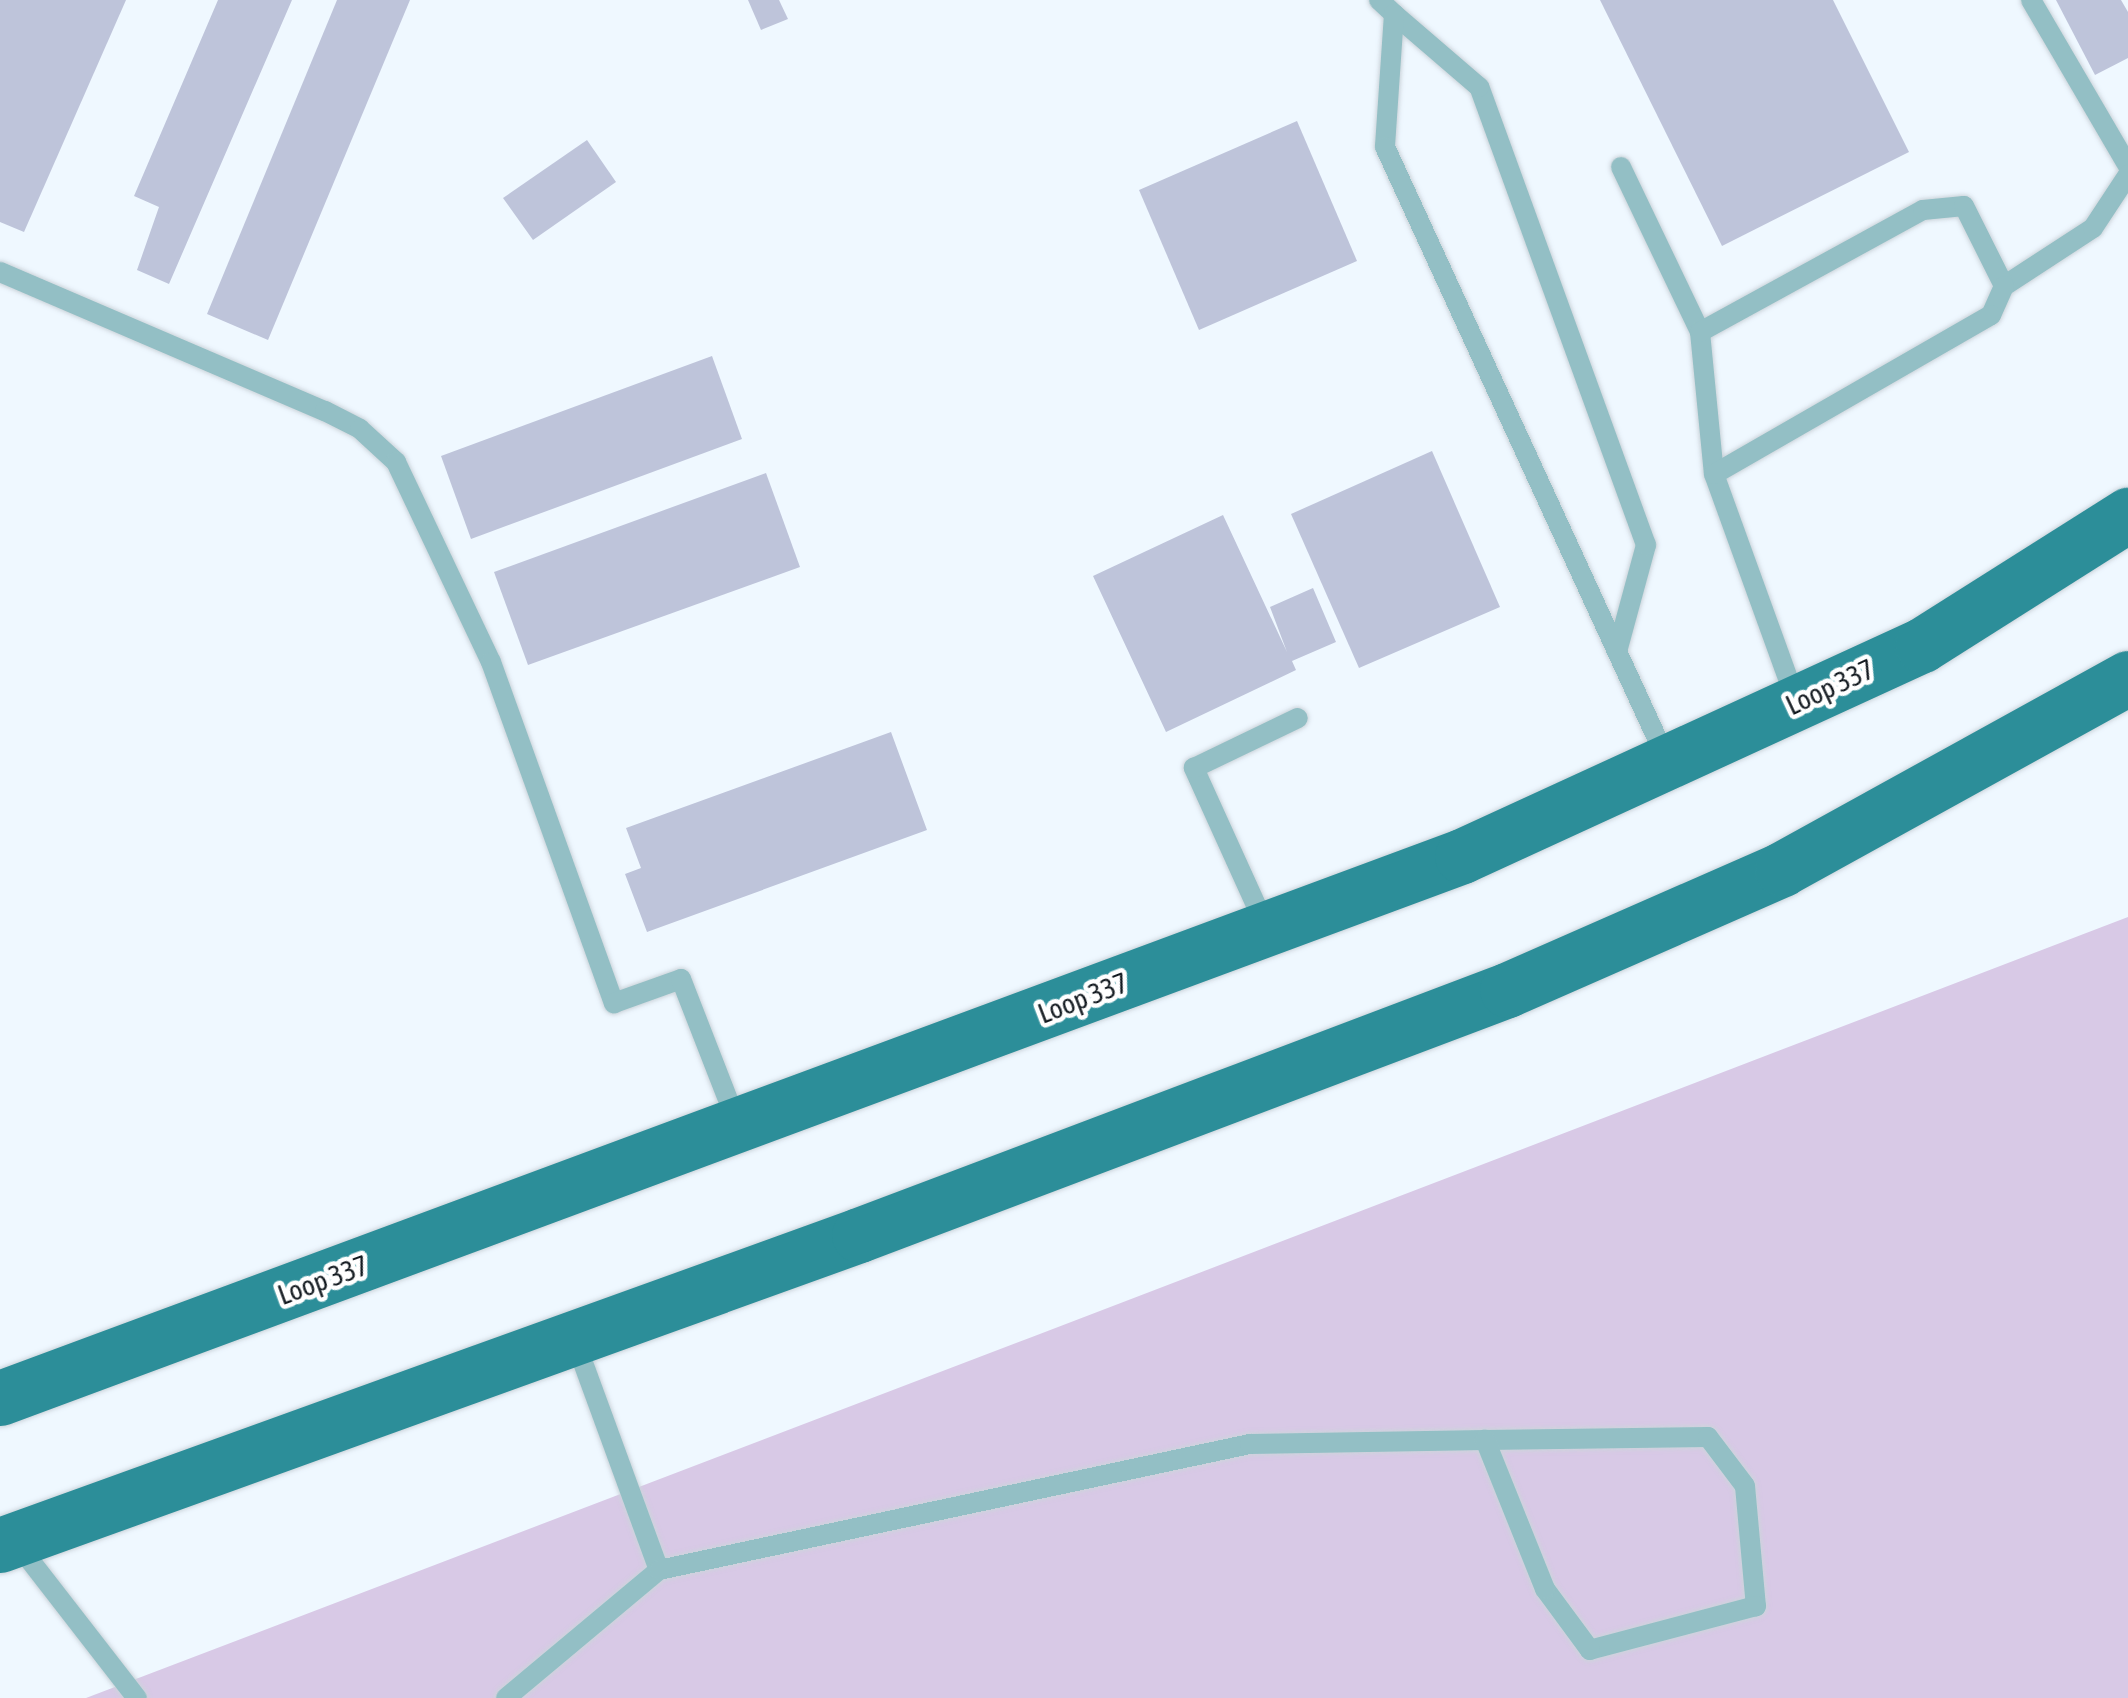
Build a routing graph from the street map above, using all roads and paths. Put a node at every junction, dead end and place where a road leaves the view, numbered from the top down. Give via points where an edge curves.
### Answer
1 (2030, 0) edge
2 (1386, 7) edge
3 (2128, 166) edge
4 (1620, 167) dead end
5 (2128, 175) edge
6 (0, 272) edge
7 (2004, 286) junction
8 (1700, 332) junction
9 (1714, 474) junction
10 (2128, 516) edge
11 (1618, 648) junction
12 (2128, 678) edge
13 (1797, 702) junction
14 (1298, 718) dead end
15 (1668, 762) junction
16 (1267, 929) junction
17 (739, 1126) junction
18 (573, 1336) junction
19 (0, 1398) edge
20 (1485, 1440) junction
21 (7, 1542) edge
22 (659, 1570) junction
23 (137, 1698) edge
24 (506, 1698) edge

1 - 3 lane
2 - 11 lane via 1385,147
2 - 11 lane via 1479,87 1646,544
4 - 8 lane
5 - 7 lane via 2093,228
6 - 17 lane via 324,411 360,429 396,462 491,662 614,1003 681,978
7 - 8 lane via 1964,206 1923,210
7 - 9 lane via 1992,315
8 - 9 lane
9 - 13 lane
10 - 13 main road, Loop 337 via 1922,645
11 - 15 lane
12 - 18 main road via 1782,869 1507,990 1187,1114
13 - 15 main road, Loop 337
14 - 16 lane via 1194,768
15 - 16 main road, Loop 337 via 1462,856
16 - 17 main road, Loop 337
17 - 19 main road, Loop 337
18 - 21 main road
18 - 22 lane
20 - 20 lane via 1708,1436 1745,1486 1756,1606 1590,1650 1545,1589
20 - 22 lane via 1250,1444
21 - 23 lane
22 - 24 lane

